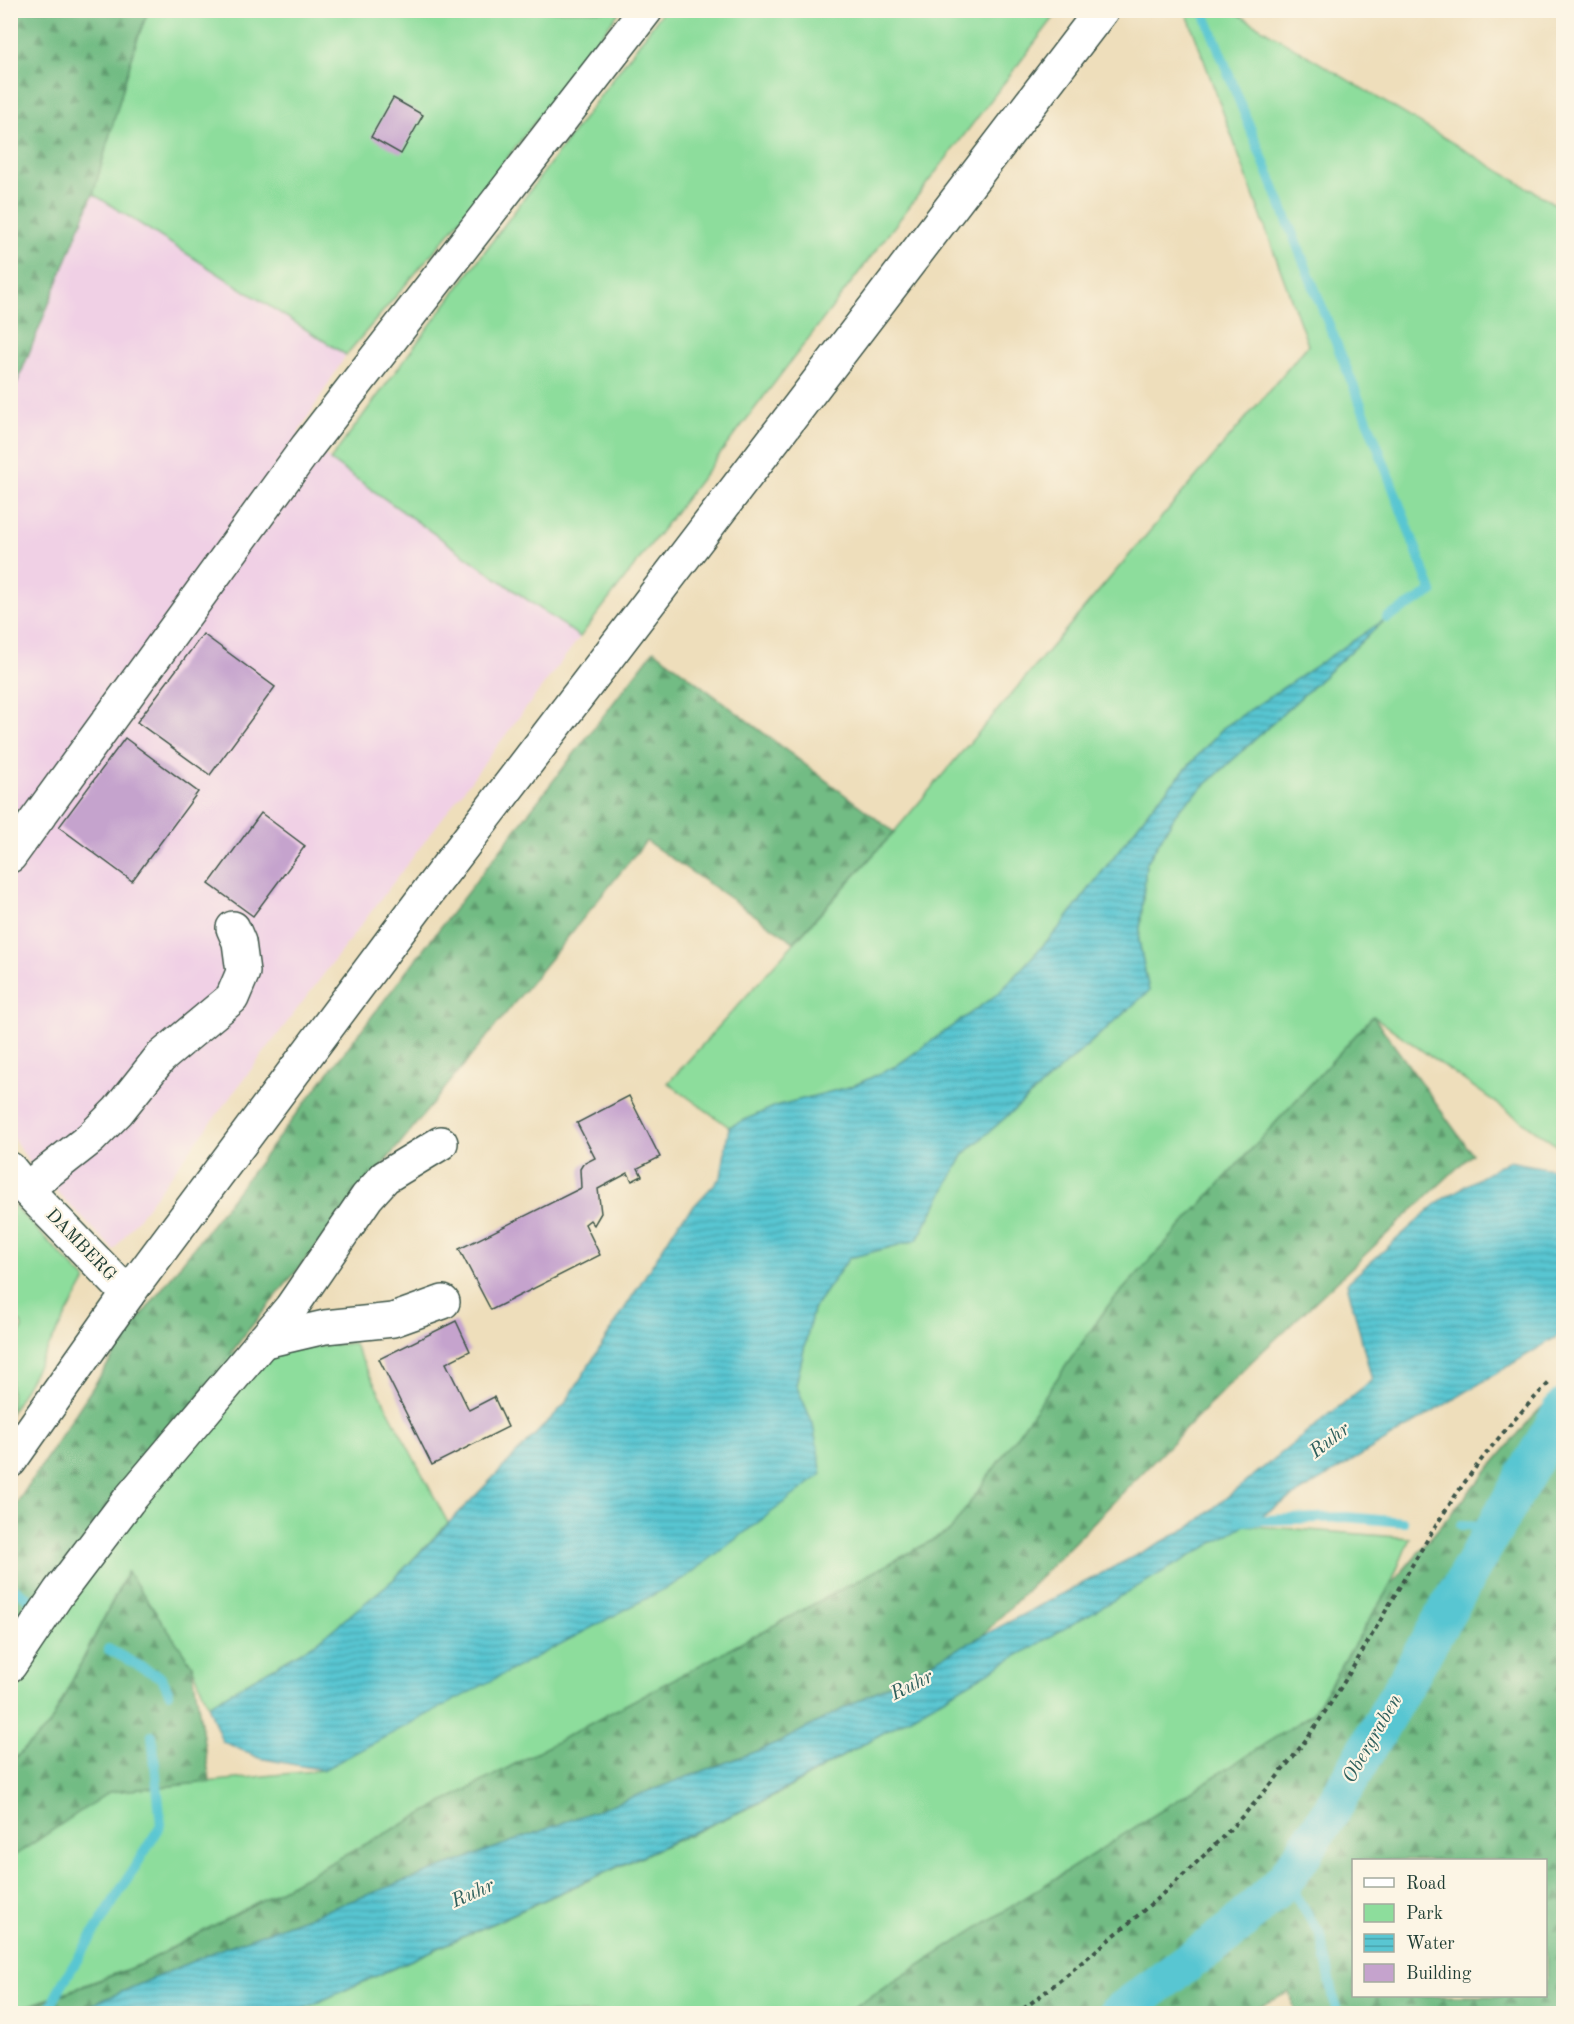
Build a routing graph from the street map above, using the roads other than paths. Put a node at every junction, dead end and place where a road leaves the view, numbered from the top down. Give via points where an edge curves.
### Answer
1 (646, 10) edge
2 (1102, 10) edge
3 (10, 856) edge
4 (233, 928) dead end
5 (441, 1143) dead end
6 (18, 1179) edge
7 (128, 1294) junction
8 (443, 1302) dead end
9 (261, 1342) junction
10 (10, 1461) edge
11 (10, 1665) edge

1 - 3 main road via 307,447
2 - 7 main road via 431,888
4 - 6 main road via 243,972 232,998 160,1058 91,1138
5 - 9 main road via 385,1177 339,1234 291,1308
6 - 7 main road, DAMBERG
7 - 10 main road
8 - 9 main road via 393,1320 325,1327
9 - 11 main road via 128,1501

